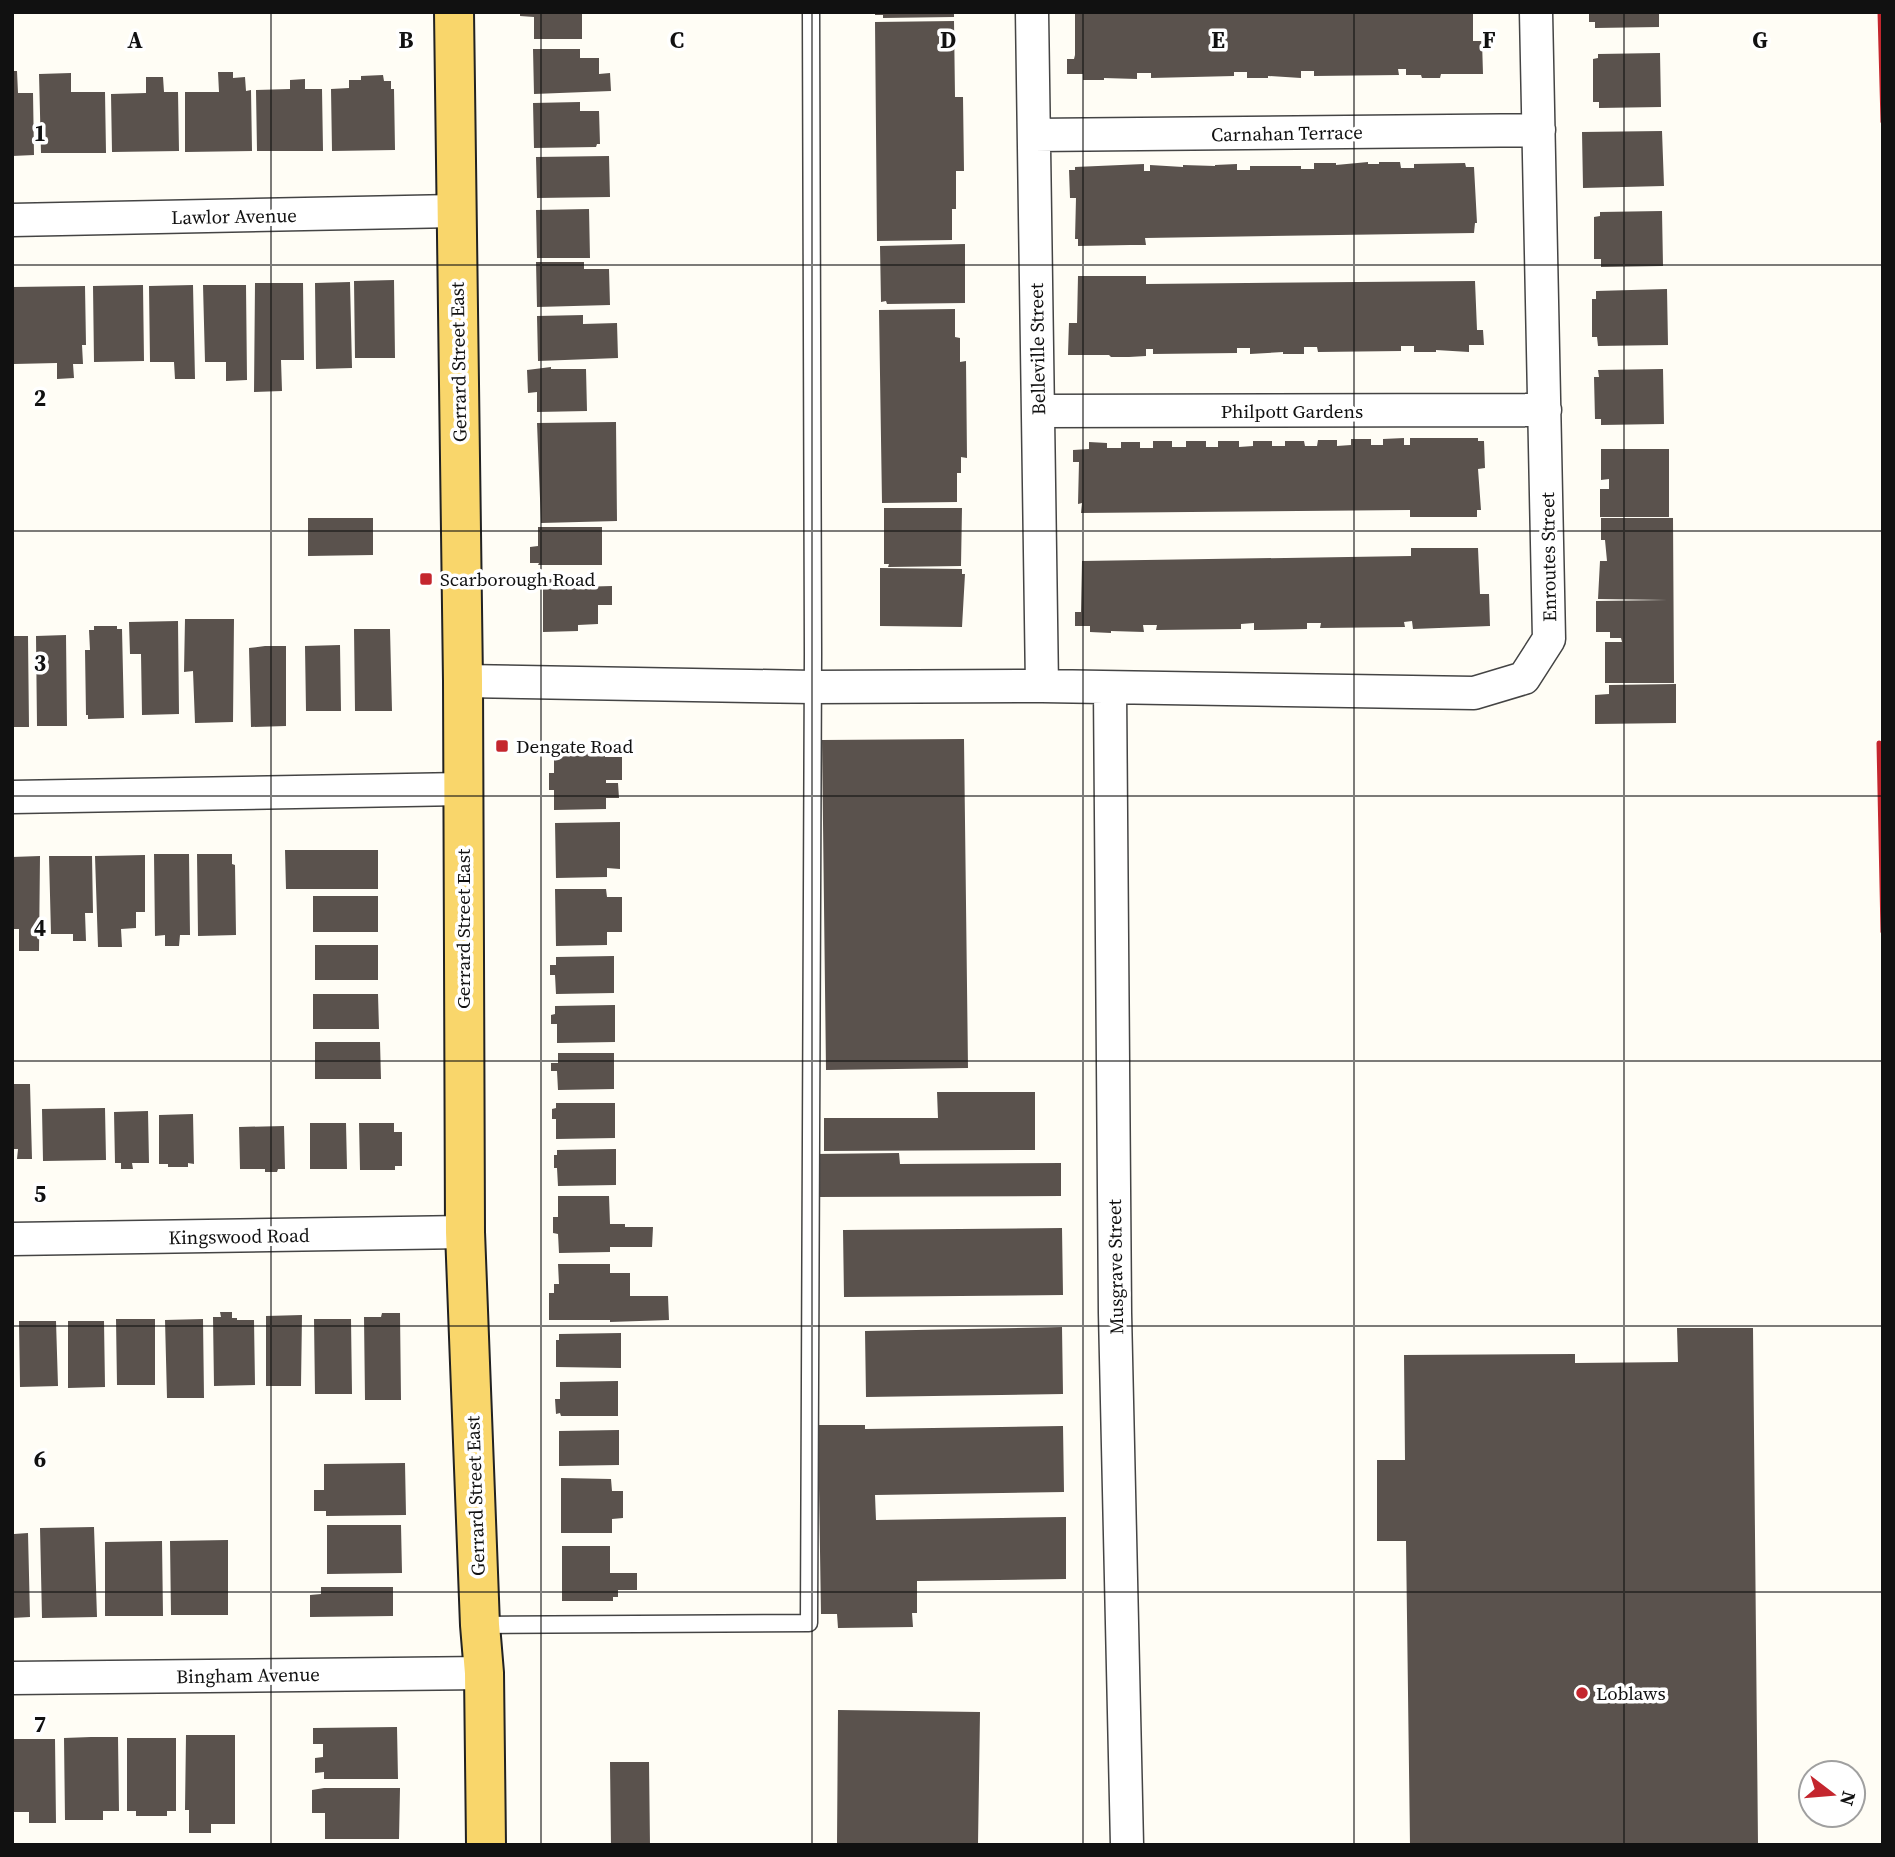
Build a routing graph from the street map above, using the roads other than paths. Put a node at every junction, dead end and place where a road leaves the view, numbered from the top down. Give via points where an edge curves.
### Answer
1 (454, 12) edge
2 (811, 12) edge
3 (1032, 12) edge
4 (1536, 12) edge
5 (1539, 130) junction
6 (1034, 135) junction
7 (456, 211) junction
8 (12, 220) edge
9 (1545, 410) junction
10 (1038, 411) junction
11 (463, 681) junction
12 (1042, 686) junction
13 (813, 687) junction
14 (1110, 689) junction
15 (462, 789) junction
16 (12, 797) edge
17 (466, 1232) junction
18 (12, 1239) edge
19 (480, 1625) junction
20 (484, 1673) junction
21 (12, 1678) edge
22 (486, 1845) edge
23 (1127, 1845) edge

1 - 7 main road, Gerrard Street East
2 - 13 lane
3 - 6 street, Belleville Street
4 - 5 street, Enroutes Street
5 - 6 street, Carnahan Terrace
5 - 9 street, Enroutes Street
6 - 10 street, Belleville Street
7 - 8 street, Lawlor Avenue
7 - 11 main road, Gerrard Street East
9 - 10 street, Philpott Gardens
9 - 14 street, Enroutes Street via 1549,639 1524,678 1474,693
10 - 12 street, Belleville Street
11 - 13 street
11 - 15 main road, Gerrard Street East
12 - 13 street
12 - 14 street
13 - 19 lane via 809,1623
14 - 23 street, Musgrave Street via 1115,1313
15 - 16 street
15 - 17 main road, Gerrard Street East
17 - 18 street, Kingswood Road
17 - 19 main road, Gerrard Street East
19 - 20 main road, Gerrard Street East
20 - 21 street, Bingham Avenue
20 - 22 main road, Gerrard Street East

